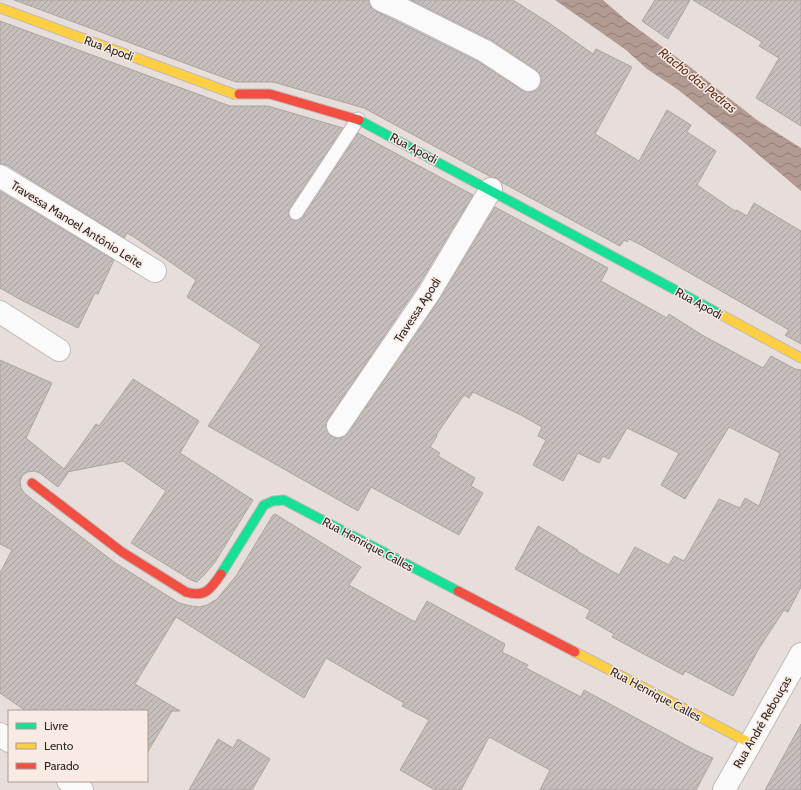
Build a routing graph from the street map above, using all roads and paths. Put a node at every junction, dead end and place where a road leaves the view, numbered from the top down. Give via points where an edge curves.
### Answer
1 (381, 0) edge
2 (0, 8) edge
3 (529, 80) dead end
4 (358, 118) junction
5 (0, 176) edge
6 (490, 190) junction
7 (296, 214) dead end
8 (155, 271) dead end
9 (0, 312) edge
10 (59, 350) dead end
11 (801, 358) edge
12 (338, 426) dead end
13 (32, 483) dead end
14 (801, 654) edge
15 (0, 734) edge
16 (8, 740) edge
17 (750, 743) junction
18 (70, 782) edge
19 (82, 790) edge
20 (724, 790) edge

1 - 3 street via 485,52
2 - 4 street, Rua Apodi via 234,94 270,94
4 - 6 street, Rua Apodi
4 - 7 lane
5 - 8 street, Travessa Manoel Antônio Leite
6 - 11 street, Rua Apodi
6 - 12 street, Travessa Apodi via 429,293
9 - 10 street
13 - 17 street, Rua Henrique Calles via 122,552 193,594 201,594 210,589 220,577 264,505 284,500
14 - 17 street, Rua André Rebouças
15 - 16 street
17 - 20 street, Rua André Rebouças
18 - 19 street

